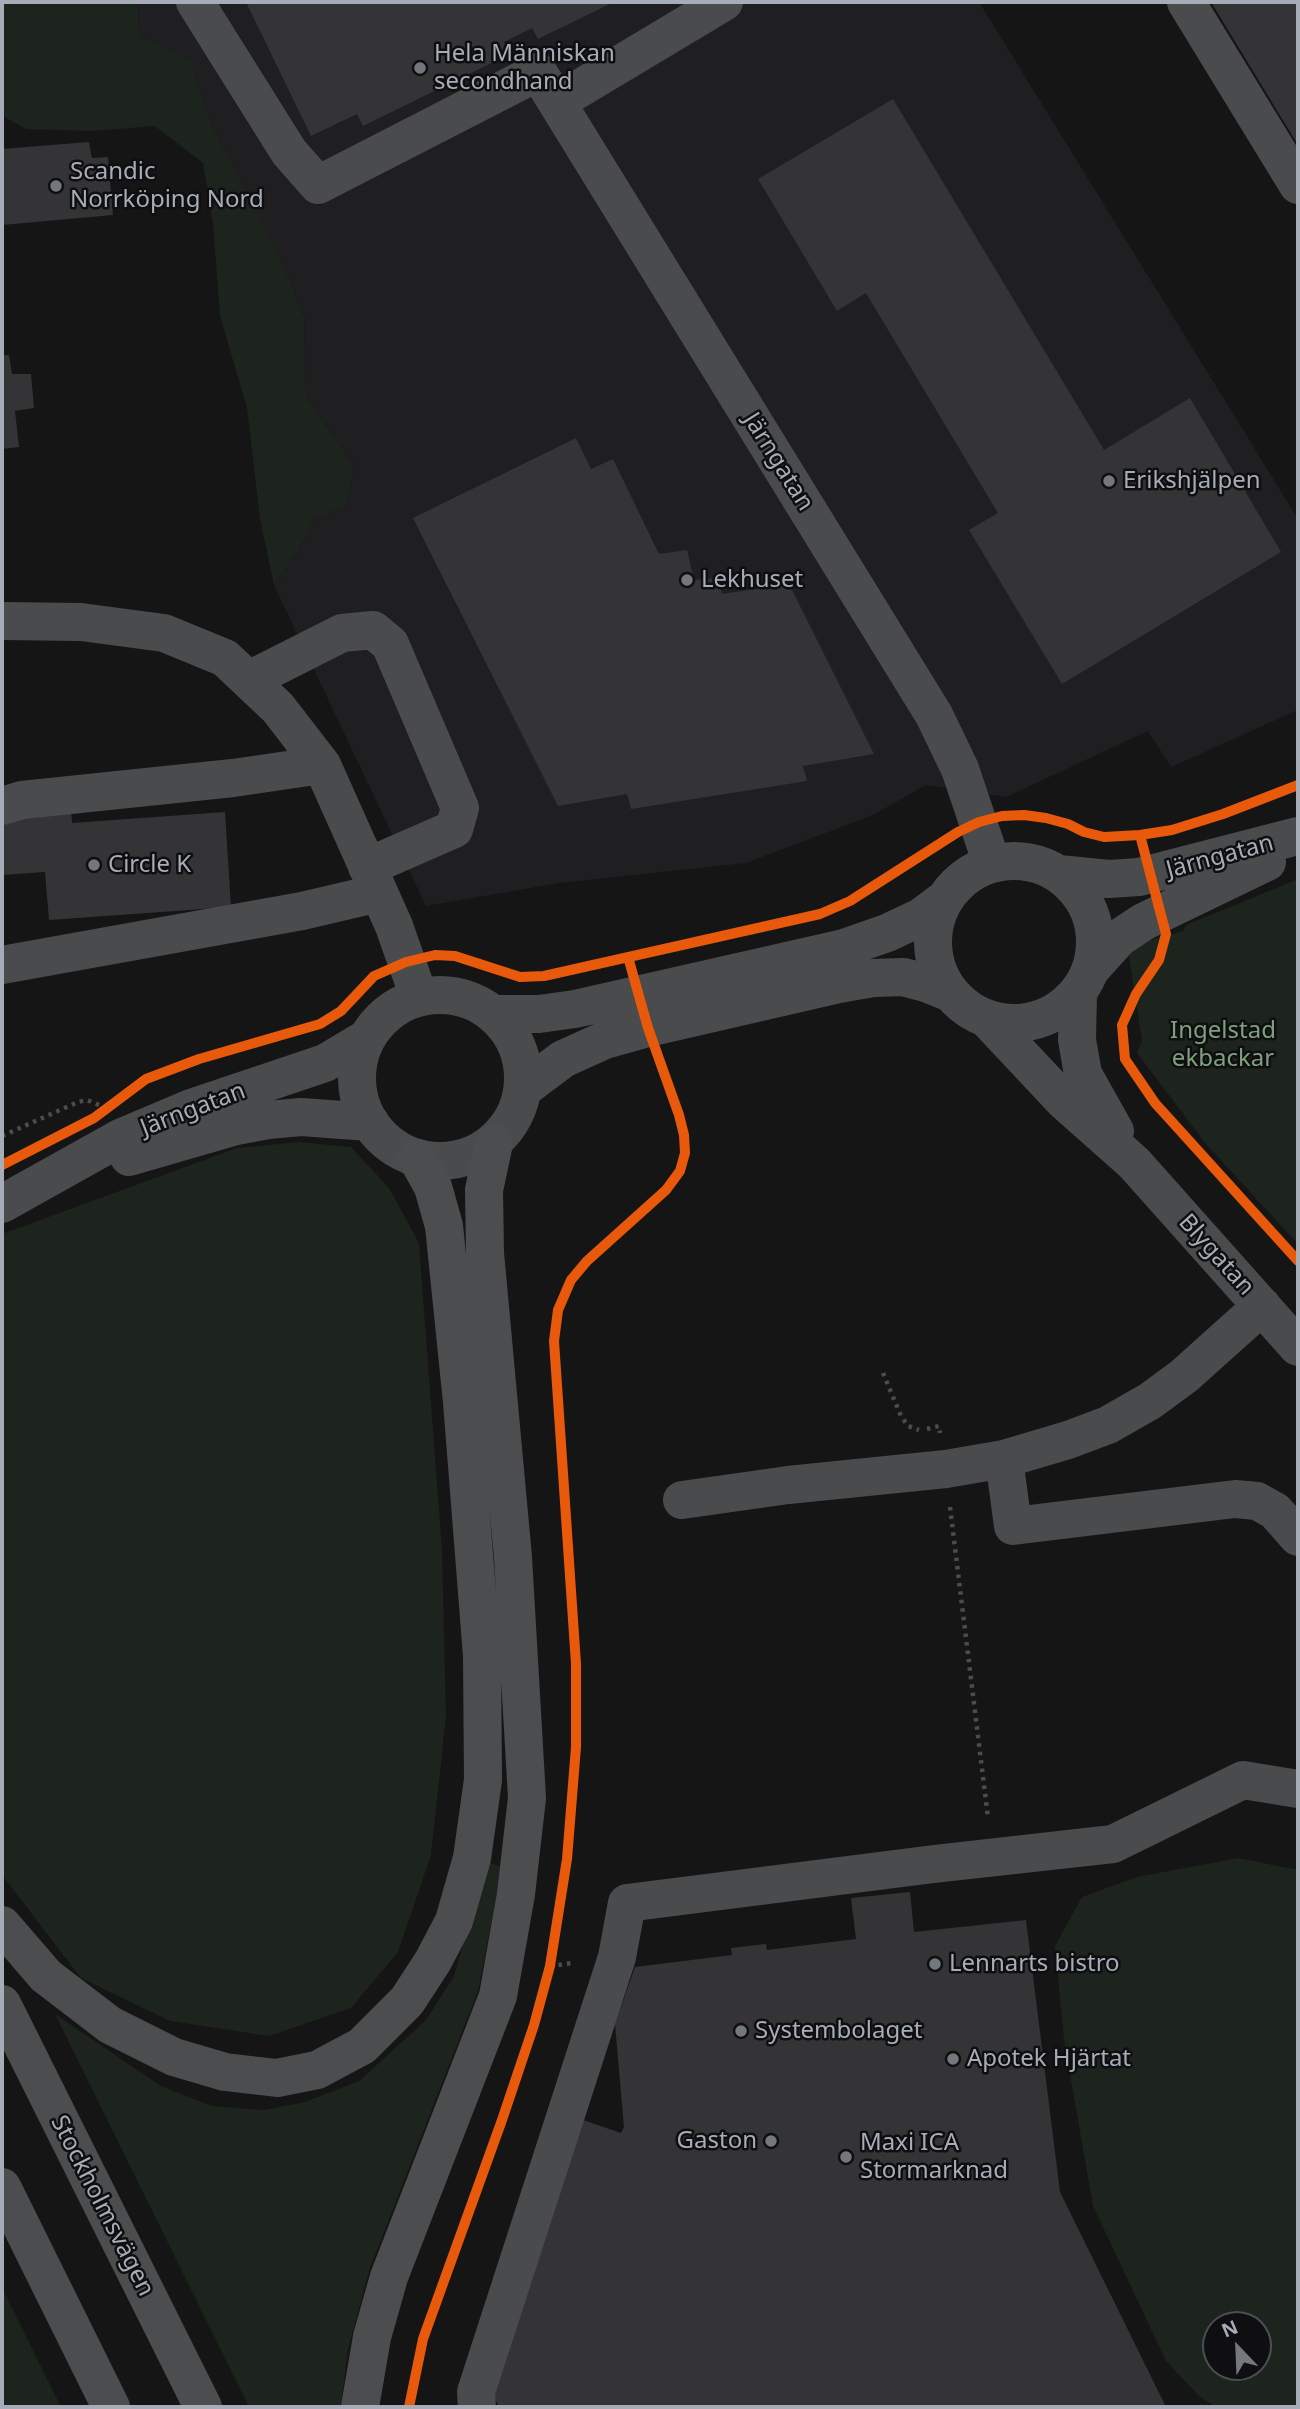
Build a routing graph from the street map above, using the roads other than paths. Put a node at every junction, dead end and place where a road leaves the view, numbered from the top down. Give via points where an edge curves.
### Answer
1 (195, 2) edge
2 (724, 2) edge
3 (1186, 2) edge
4 (547, 87) junction
5 (1298, 184) edge
6 (2, 621) edge
7 (249, 680) junction
8 (322, 765) junction
9 (2, 806) edge
10 (1298, 836) edge
11 (1298, 845) edge
12 (992, 864) junction
13 (1059, 874) junction
14 (373, 880) junction
15 (945, 899) junction
16 (2, 965) edge
17 (1085, 981) junction
18 (951, 993) junction
19 (418, 998) junction
20 (494, 1014) junction
21 (987, 1019) junction
22 (367, 1038) junction
23 (523, 1089) junction
24 (370, 1122) junction
25 (494, 1143) junction
26 (417, 1158) junction
27 (1134, 1163) junction
28 (13, 1198) edge
29 (1262, 1306) junction
30 (1298, 1347) edge
31 (1004, 1459) junction
32 (682, 1500) dead end
33 (1298, 1537) edge
34 (1298, 1789) edge
35 (2, 1925) edge
36 (2, 2004) edge
37 (2, 2187) edge
38 (111, 2407) edge
39 (203, 2407) edge
40 (360, 2407) edge
41 (477, 2407) edge

1 - 4 street via 289,152 318,185
2 - 4 street
3 - 5 street
4 - 12 street, Järngatan via 934,715 960,769
6 - 7 street via 81,622 164,633 225,658
7 - 8 street via 278,708
7 - 14 street via 342,633 373,630 390,643 460,808 454,829
8 - 9 street
8 - 14 street
10 - 13 street, Järngatan via 1139,877
11 - 17 street, Järngatan via 1143,922 1119,938
12 - 13 street via 1038,864
12 - 15 street via 965,877
13 - 17 street via 1079,892 1091,915 1096,942
14 - 16 street via 302,911
14 - 19 street
15 - 18 street via 935,922 933,947 938,972
15 - 20 street via 921,917 844,948 575,1009
17 - 21 street via 1052,1014 1020,1024
17 - 27 street, Blygatan via 1077,1040 1083,1074
18 - 21 street via 967,1009
18 - 23 street via 903,977 839,984 605,1040 563,1059
19 - 20 street via 458,996
19 - 22 street via 398,1006
20 - 23 street via 512,1035 523,1061
21 - 27 street, Blygatan via 1064,1101
22 - 24 street via 357,1081
22 - 28 street, Järngatan via 326,1063 191,1108 120,1138
23 - 25 street via 513,1119
24 - 26 street via 383,1138
24 - 28 street, Järngatan via 301,1117 236,1126
25 - 26 street via 457,1160
25 - 40 highway via 484,1190 485,1253 513,1557 527,1798 498,1996 389,2277 372,2337
26 - 35 highway via 433,1187 444,1226 482,1656 483,1780 472,1857 454,1920 438,1951 407,2001 362,2046 317,2070 277,2078 225,2072 174,2057 110,2025 46,1976
27 - 29 street, Blygatan
29 - 30 street, Blygatan
29 - 31 street via 1150,1401 1108,1425
31 - 32 street
31 - 33 street via 1013,1526 1235,1499 1257,1501 1275,1510
34 - 41 street via 1242,1780 1113,1844 627,1903 617,1957 476,2392
36 - 39 highway, Stockholmsvägen
37 - 38 highway

